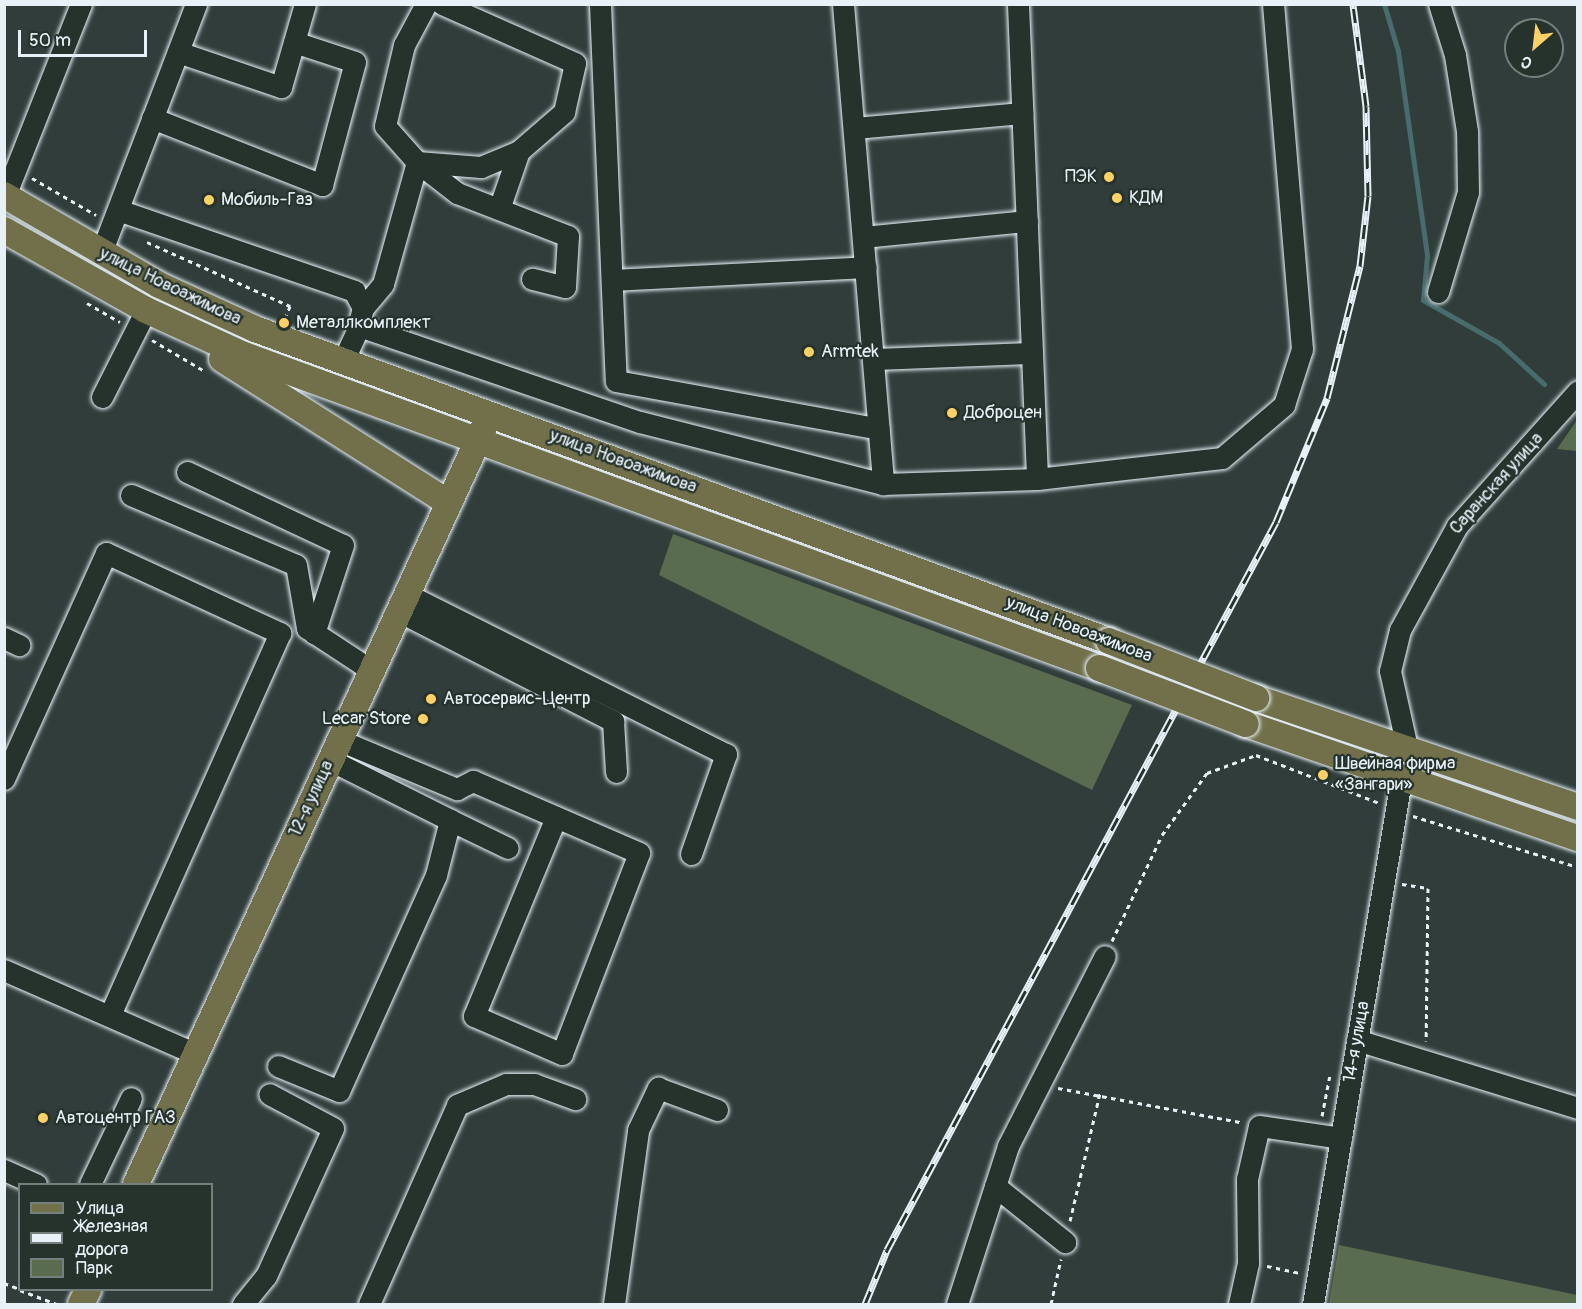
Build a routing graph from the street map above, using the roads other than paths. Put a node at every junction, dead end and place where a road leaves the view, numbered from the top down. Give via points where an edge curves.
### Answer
1 (81, 4) edge
2 (196, 4) edge
3 (305, 4) edge
4 (426, 4) edge
5 (442, 4) edge
6 (600, 4) edge
7 (843, 4) edge
8 (1018, 4) edge
9 (1272, 4) edge
10 (1439, 4) edge
11 (294, 42) junction
12 (178, 52) junction
13 (1022, 114) junction
14 (152, 118) junction
15 (854, 128) junction
16 (519, 151) junction
17 (417, 162) junction
18 (5, 196) edge
19 (499, 209) junction
20 (118, 210) junction
21 (1027, 221) junction
22 (4, 230) edge
23 (863, 237) junction
24 (101, 253) junction
25 (866, 267) junction
26 (532, 279) dead end
27 (612, 280) junction
28 (1438, 292) dead end
29 (146, 310) junction
30 (361, 317) junction
31 (1032, 353) junction
32 (873, 359) junction
33 (343, 361) junction
34 (1578, 391) edge
35 (102, 397) dead end
36 (490, 414) junction
37 (879, 429) junction
38 (478, 440) junction
39 (188, 472) dead end
40 (1037, 479) junction
41 (884, 484) junction
42 (131, 495) dead end
43 (449, 503) junction
44 (402, 603) junction
45 (314, 633) junction
46 (371, 670) junction
47 (335, 750) junction
48 (1408, 752) junction
49 (616, 772) dead end
50 (4, 779) edge
51 (1401, 780) junction
52 (1578, 807) edge
53 (556, 817) junction
54 (450, 820) junction
55 (1578, 838) edge
56 (508, 848) dead end
57 (691, 854) dead end
58 (1105, 956) road end
59 (4, 970) edge
60 (110, 1014) junction
61 (1357, 1040) junction
62 (196, 1054) junction
63 (278, 1066) dead end
64 (269, 1095) dead end
65 (131, 1098) dead end
66 (575, 1099) dead end
67 (1578, 1108) edge
68 (717, 1110) dead end
69 (1341, 1138) junction
70 (4, 1170) edge
71 (32, 1183) edge
72 (91, 1183) edge
73 (137, 1183) edge
74 (995, 1186) junction
75 (1065, 1242) road end
76 (88, 1291) edge
77 (81, 1305) edge
78 (243, 1305) edge
79 (369, 1305) edge
80 (614, 1305) edge
81 (957, 1305) edge
82 (1239, 1305) edge
83 (1313, 1305) edge

1 - 18 street
2 - 12 street
3 - 11 street
4 - 17 street via 404,45 386,126
5 - 16 street via 575,63 564,112
6 - 27 street
7 - 15 street
8 - 13 street
9 - 40 street via 1302,349 1284,405 1222,458
10 - 28 street via 1457,66 1468,192
11 - 12 street via 281,87
11 - 14 street via 355,62 322,185
12 - 14 street
13 - 15 street
13 - 21 street
14 - 20 street
15 - 23 street
16 - 17 street via 481,167
16 - 19 street
17 - 19 street via 457,193
17 - 30 street via 382,284
18 - 24 main road, улица Новоажимова
19 - 26 street via 568,236 565,287
20 - 24 street
20 - 30 street via 354,291
21 - 23 street
21 - 31 street
22 - 29 main road, улица Новоажимова
23 - 25 street
24 - 33 main road, улица Новоажимова via 214,311
25 - 27 street
25 - 32 street
27 - 37 street via 616,381
29 - 35 street
29 - 38 main road, улица Новоажимова via 252,358
29 - 43 main road
30 - 33 street
30 - 41 street via 608,412
31 - 32 street
31 - 40 street
32 - 37 street
33 - 36 main road, улица Новоажимова
34 - 48 street, Саранская улица via 1457,526 1408,612 1390,671
36 - 38 main road, 12-я улица
36 - 48 main road, улица Новоажимова, bridge
37 - 41 street
38 - 43 main road, 12-я улица
38 - 51 main road, улица Новоажимова, bridge
39 - 45 street via 343,545
40 - 41 street
42 - 45 street via 296,565 298,603
43 - 44 main road, 12-я улица
44 - 46 main road, 12-я улица
44 - 49 street via 614,721
44 - 57 street via 726,754
45 - 46 street
46 - 47 main road, 12-я улица
47 - 53 street via 457,789 473,781
47 - 54 street
47 - 62 main road, 12-я улица
48 - 51 main road
48 - 52 main road, улица Новоажимова
50 - 60 street via 106,553 280,633
51 - 55 main road, улица Новоажимова
51 - 61 street, 14-я улица
53 - 53 street via 639,853 562,1054 474,1016
54 - 56 street
54 - 63 street via 436,875 339,1091
58 - 74 street via 1039,1085
59 - 60 street
60 - 62 street
61 - 67 street
61 - 69 street, 14-я улица
62 - 73 main road, 12-я улица
64 - 78 street via 333,1128 266,1276
65 - 72 street
66 - 79 street via 534,1084 506,1084 457,1105
68 - 80 street via 658,1088 638,1130
69 - 82 street via 1259,1126 1247,1179 1248,1263
69 - 83 street, 14-я улица
70 - 71 street
74 - 75 street
74 - 81 street
76 - 77 main road

